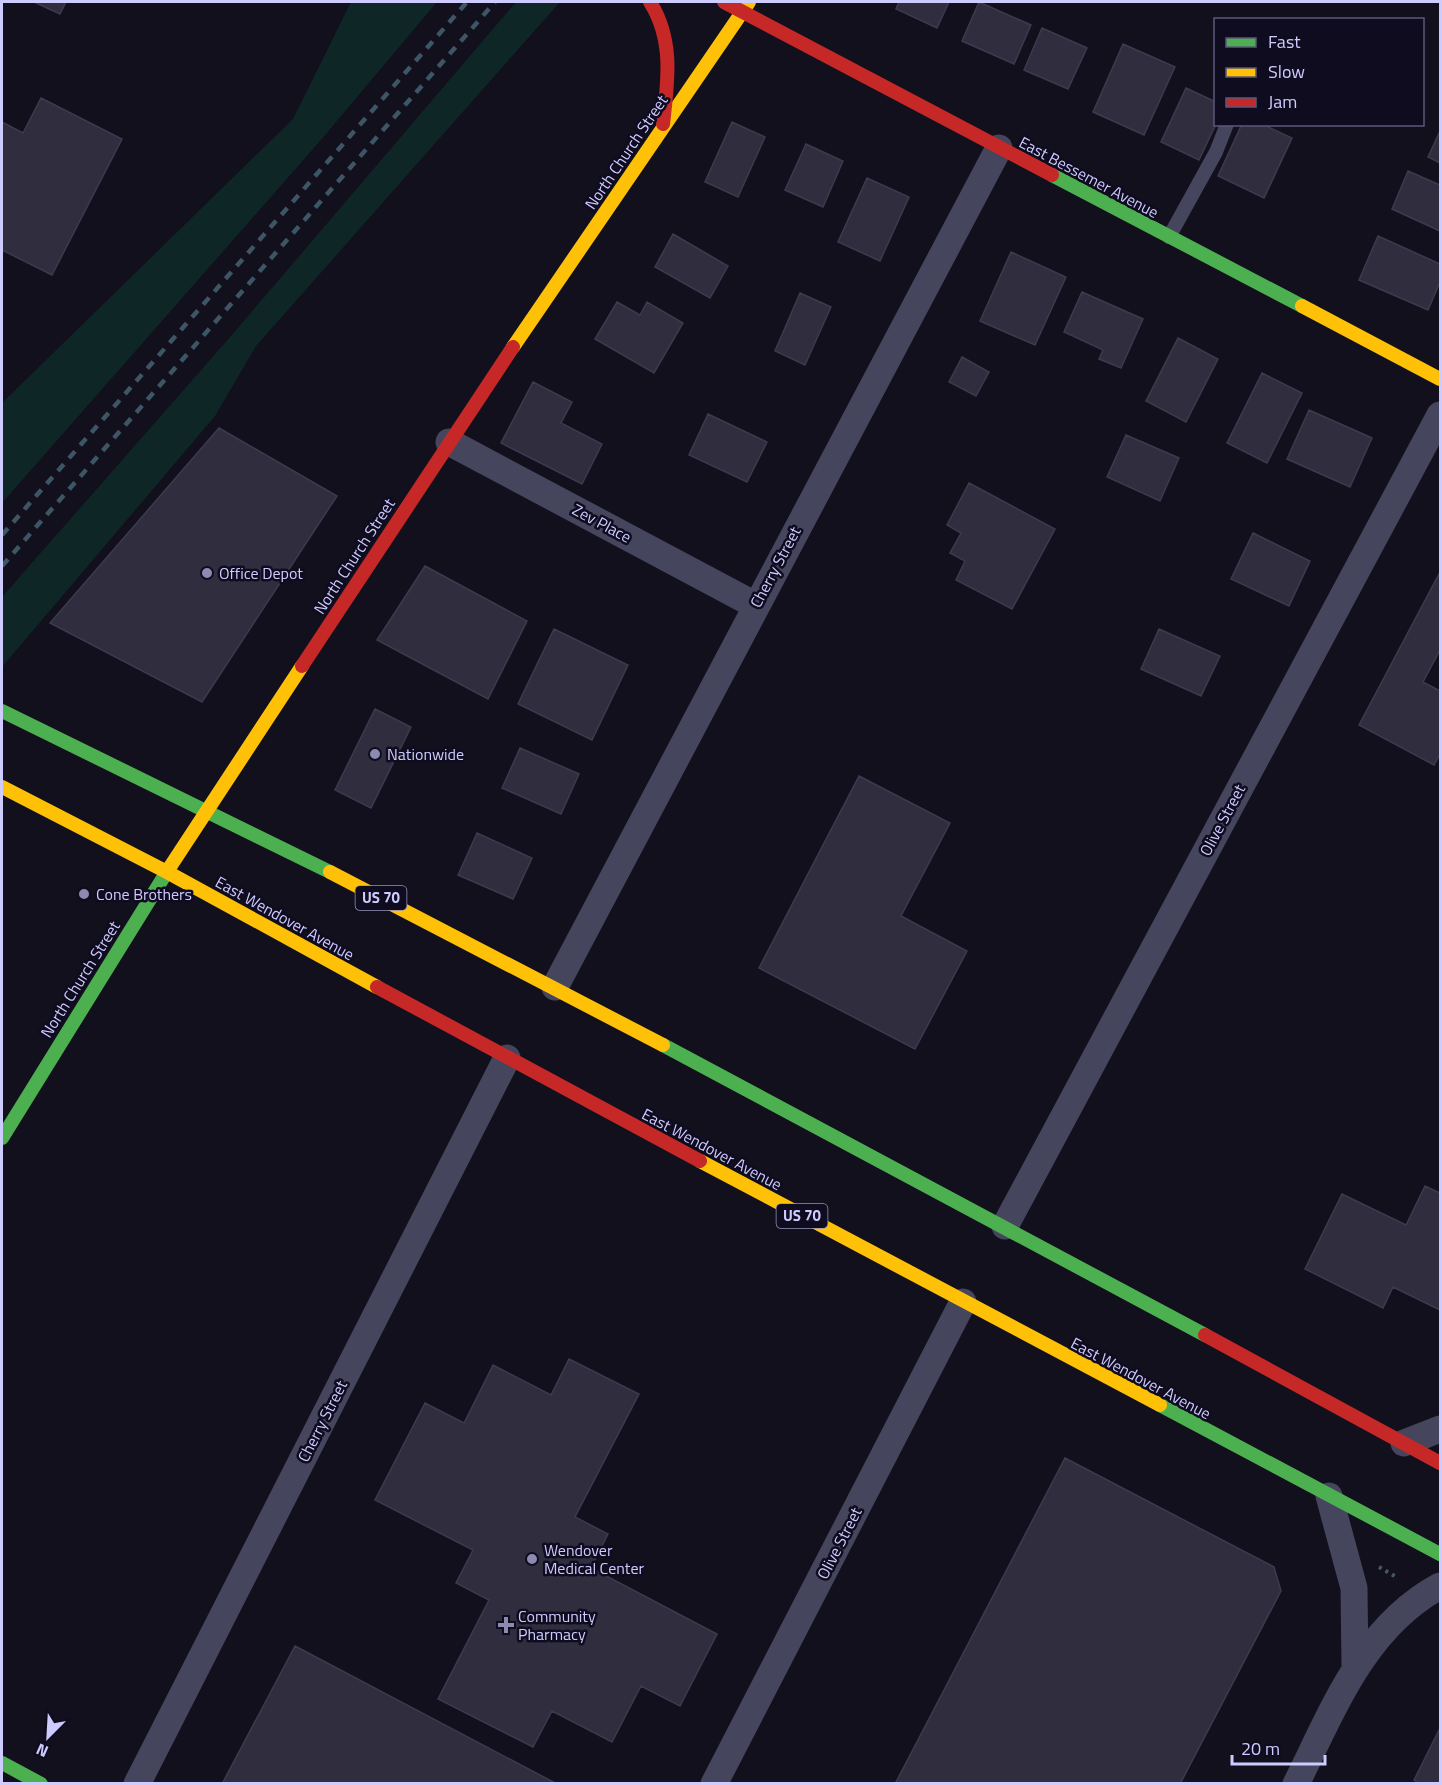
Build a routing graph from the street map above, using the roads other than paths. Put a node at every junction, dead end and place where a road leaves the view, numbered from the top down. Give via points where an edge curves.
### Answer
1 (650, 2) edge
2 (724, 2) edge
3 (745, 7) edge
4 (1226, 126) edge
5 (663, 127) junction
6 (999, 148) junction
7 (1169, 237) junction
8 (1440, 379) edge
9 (1440, 415) edge
10 (449, 442) junction
11 (755, 605) junction
12 (4, 713) edge
13 (2, 787) edge
14 (208, 810) junction
15 (167, 873) junction
16 (555, 987) junction
17 (507, 1058) junction
18 (2, 1138) edge
19 (1005, 1226) junction
20 (963, 1302) junction
21 (1440, 1429) edge
22 (1404, 1443) junction
23 (1440, 1463) edge
24 (1329, 1496) junction
25 (1440, 1554) edge
26 (1440, 1586) edge
27 (1355, 1666) junction
28 (2, 1763) edge
29 (41, 1784) edge
30 (137, 1784) edge
31 (714, 1784) edge
32 (1296, 1784) edge

1 - 5 main road via 665,29 669,57
2 - 3 main road, East Bessemer Avenue
3 - 5 main road, North Church Street
3 - 6 main road, East Bessemer Avenue
4 - 7 lane
5 - 10 main road, North Church Street
6 - 7 main road, East Bessemer Avenue
6 - 11 street, Cherry Street
7 - 8 main road, East Bessemer Avenue
9 - 19 street, Olive Street
10 - 11 street, Zev Place
10 - 14 main road, North Church Street
11 - 16 street, Cherry Street
12 - 14 main road, US 70
13 - 15 main road, East Wendover Avenue / US 70
14 - 15 main road, North Church Street
14 - 16 main road, US 70
15 - 17 main road, East Wendover Avenue / US 70
15 - 18 main road, North Church Street
16 - 19 main road, US 70
17 - 20 main road, East Wendover Avenue / US 70
17 - 30 street, Cherry Street
19 - 22 main road, US 70
20 - 24 main road, East Wendover Avenue / US 70
20 - 31 street, Olive Street
21 - 22 street
22 - 23 main road, US 70
24 - 25 main road, East Wendover Avenue / US 70
24 - 27 street via 1354,1588
26 - 27 street via 1412,1602 1388,1624
27 - 32 street
28 - 29 main road

